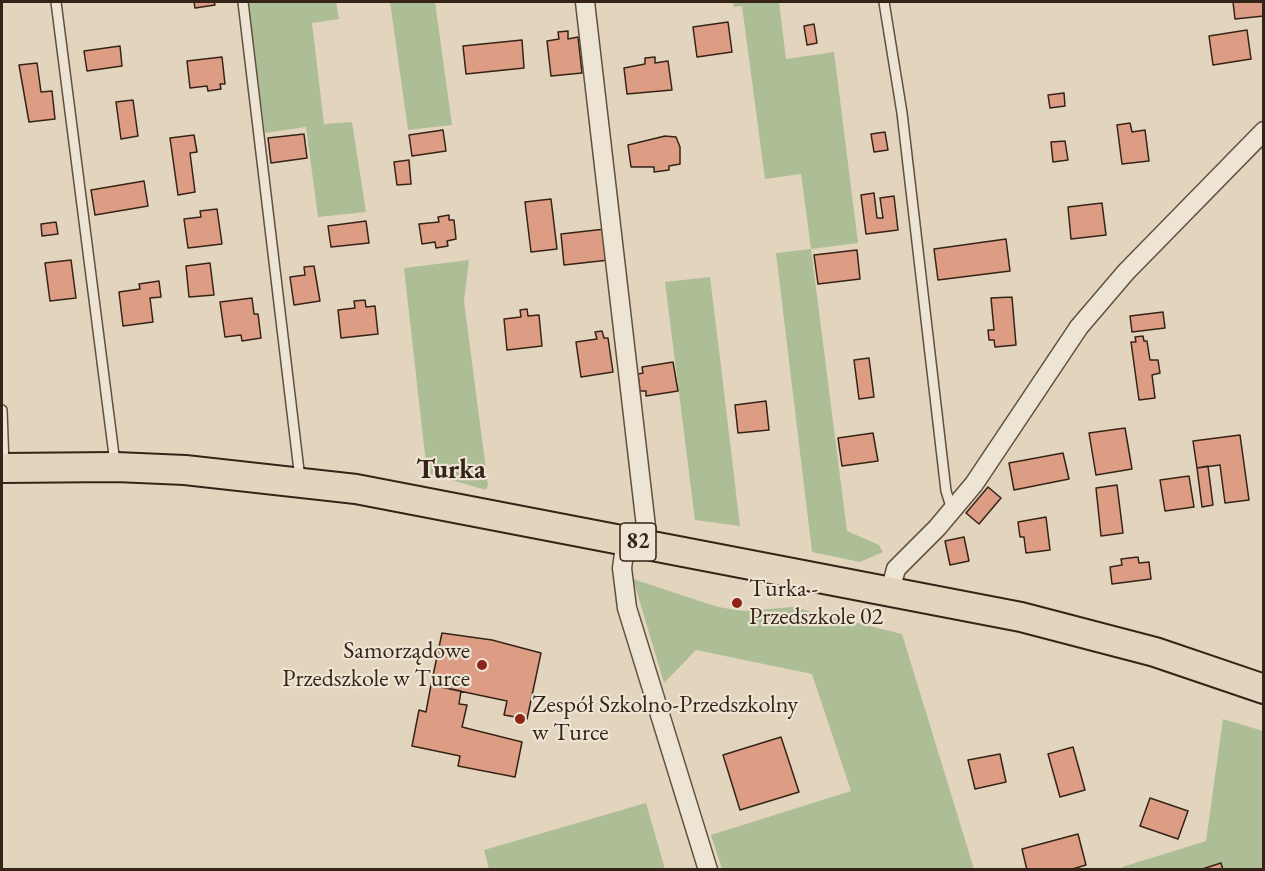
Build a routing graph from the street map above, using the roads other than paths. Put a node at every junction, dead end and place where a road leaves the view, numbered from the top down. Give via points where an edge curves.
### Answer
1 (56, 2) edge
2 (243, 2) edge
3 (585, 2) edge
4 (884, 2) edge
5 (1263, 131) edge
6 (2, 410) edge
7 (116, 466) junction
8 (3, 468) edge
9 (301, 481) junction
10 (952, 511) junction
11 (637, 542) junction
12 (890, 591) junction
13 (1263, 689) edge
14 (708, 870) edge

1 - 7 lane
2 - 9 lane
3 - 11 street
4 - 10 lane via 902,113 946,491
5 - 10 street via 1126,272 1079,327
6 - 8 lane
7 - 8 main road, 82
7 - 9 main road, 82
9 - 11 main road, 82
10 - 12 street via 897,568
11 - 12 main road, 82
11 - 14 street via 622,568 627,608
12 - 13 main road, 82 via 1060,626 1155,652

